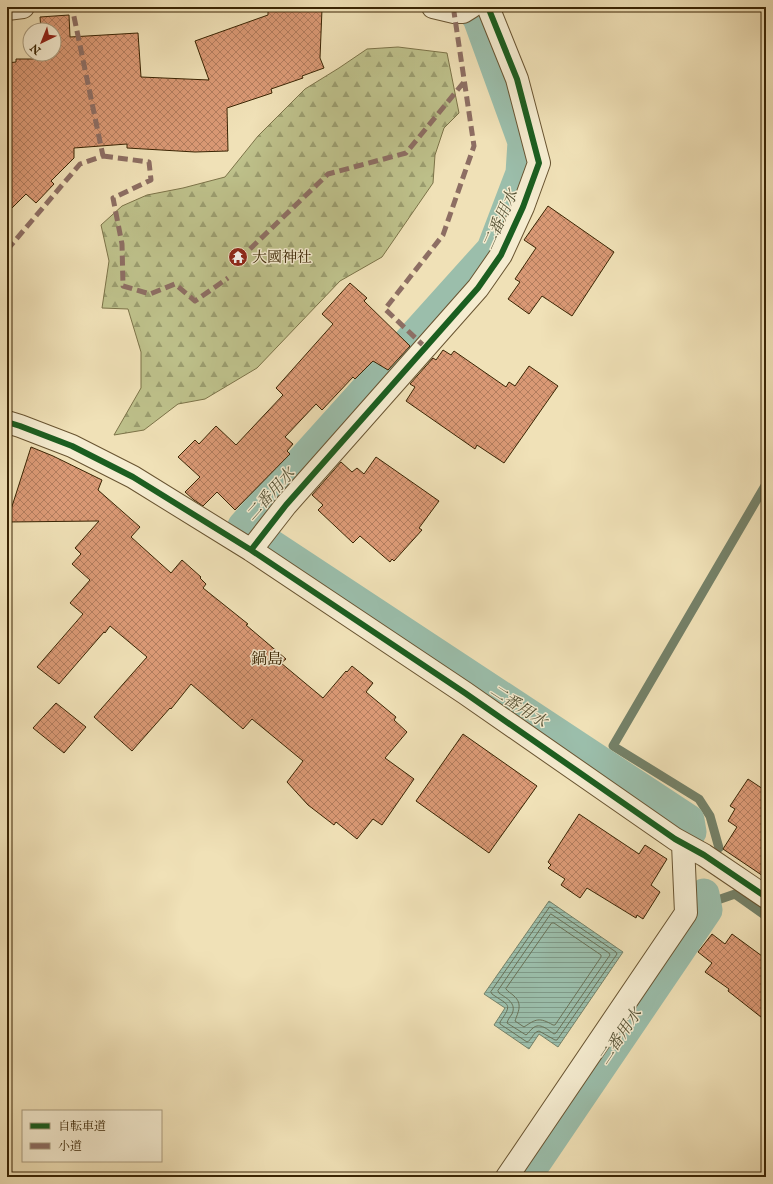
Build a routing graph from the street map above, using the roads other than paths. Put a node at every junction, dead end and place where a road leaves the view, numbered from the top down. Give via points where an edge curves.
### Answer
1 (23, 7) edge
2 (433, 7) edge
3 (488, 7) edge
4 (7, 9) edge
5 (467, 10) edge
6 (7, 422) edge
7 (260, 539) junction
8 (683, 844) junction
9 (766, 897) edge
10 (507, 1177) edge

1 - 4 street
2 - 5 street via 454,12
3 - 7 street via 517,79 539,163 523,207 500,255 478,288 286,505
6 - 7 street via 72,446
7 - 8 street via 465,693
8 - 9 street via 704,855
8 - 10 street via 686,913

